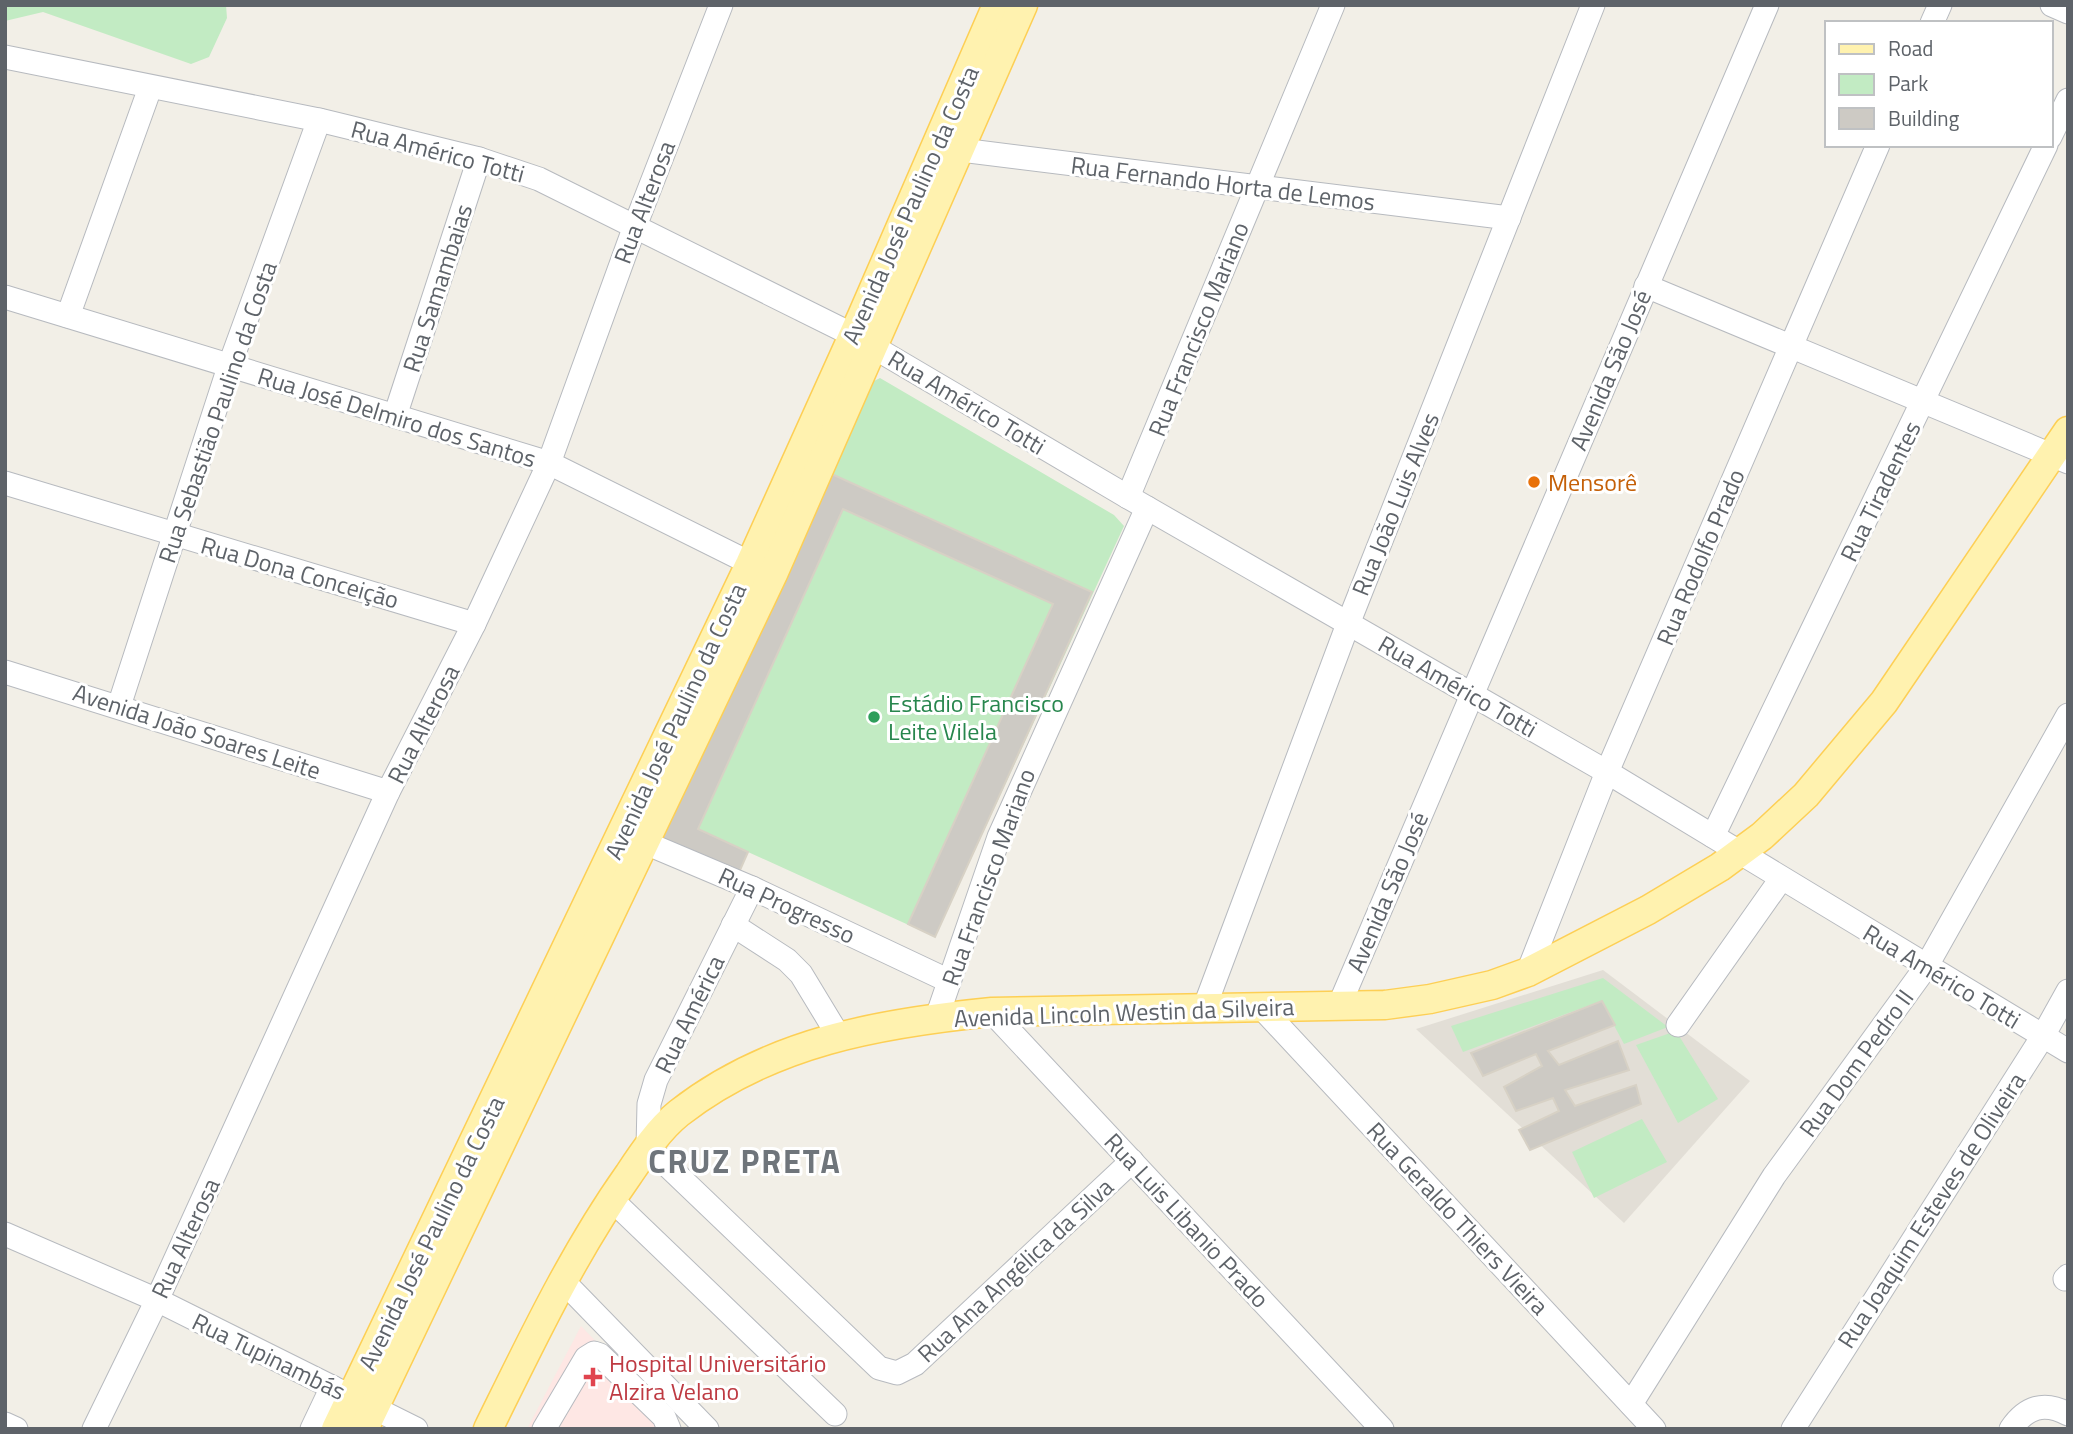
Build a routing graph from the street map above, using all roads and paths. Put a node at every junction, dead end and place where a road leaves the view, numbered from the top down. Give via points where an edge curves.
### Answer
1 (721, 5) edge
2 (997, 5) edge
3 (1023, 5) edge
4 (1333, 5) edge
5 (1593, 5) edge
6 (1767, 5) edge
7 (1940, 5) edge
8 (2052, 5) edge
9 (2068, 12) edge
10 (1933, 21) edge
11 (5, 57) edge
12 (150, 88) junction
13 (2068, 100) edge
14 (319, 120) junction
15 (2052, 133) edge
16 (949, 146) junction
17 (1877, 147) edge
18 (2045, 147) edge
19 (479, 159) junction
20 (1256, 188) junction
21 (1509, 218) junction
22 (635, 226) junction
23 (1646, 286) junction
24 (5, 297) edge
25 (68, 316) junction
26 (864, 341) junction
27 (1791, 346) junction
28 (229, 366) junction
29 (1923, 403) junction
30 (395, 416) junction
31 (2063, 449) edge
32 (549, 463) junction
33 (5, 483) edge
34 (1138, 503) junction
35 (174, 536) junction
36 (761, 569) junction
37 (474, 624) junction
38 (1348, 624) junction
39 (5, 672) edge
40 (1471, 693) junction
41 (119, 706) junction
42 (2068, 715) edge
43 (1607, 772) junction
44 (388, 792) junction
45 (1713, 836) junction
46 (635, 838) junction
47 (1742, 853) junction
48 (1780, 879) junction
49 (752, 888) junction
50 (733, 925) junction
51 (1926, 967) junction
52 (1528, 972) junction
53 (949, 981) junction
54 (2068, 991) edge
55 (1205, 1006) junction
56 (1339, 1006) junction
57 (1261, 1007) junction
58 (992, 1012) junction
59 (937, 1017) junction
60 (1678, 1025) dead end
61 (838, 1035) junction
62 (2043, 1036) junction
63 (2068, 1051) edge
64 (648, 1146) junction
65 (1132, 1161) junction
66 (611, 1199) junction
67 (5, 1234) edge
68 (563, 1281) junction
69 (157, 1300) junction
70 (1631, 1404) junction
71 (356, 1405) edge
72 (2068, 1414) edge
73 (835, 1415) dead end
74 (5, 1424) edge
75 (16, 1429) edge
76 (94, 1429) edge
77 (312, 1429) edge
78 (336, 1429) edge
79 (416, 1429) edge
80 (488, 1429) edge
81 (544, 1429) edge
82 (669, 1429) edge
83 (708, 1429) edge
84 (1382, 1429) edge
85 (1654, 1429) edge
86 (1793, 1429) edge
87 (2011, 1429) edge

1 - 22 street, Rua Alterosa
2 - 16 main road, Avenida José Paulino da Costa
3 - 16 main road, Avenida José Paulino da Costa
4 - 20 street, Rua Francisco Mariano
5 - 21 street, Rua João Luis Alves
6 - 23 street, Avenida São José
7 - 10 street
8 - 9 street
11 - 12 street, Rua Américo Totti
12 - 14 street, Rua Américo Totti
12 - 25 street
13 - 15 street
14 - 19 street, Rua Américo Totti
14 - 28 street, Rua Sebastião Paulino da Costa
16 - 20 street, Rua Fernando Horta de Lemos
16 - 26 main road, Avenida José Paulino da Costa
17 - 27 street, Rua Rodolfo Prado
18 - 29 street, Rua Tiradentes
19 - 22 street, Rua Américo Totti via 539,179
19 - 30 street, Rua Samambaias
20 - 21 street, Rua Fernando Horta de Lemos
20 - 34 street, Rua Francisco Mariano
21 - 38 street, Rua João Luis Alves
22 - 26 street, Rua Américo Totti
22 - 32 street, Rua Alterosa
23 - 27 street
23 - 40 street, Avenida São José
24 - 25 street, Rua José Delmiro dos Santos
25 - 28 street, Rua José Delmiro dos Santos
26 - 34 street, Rua Américo Totti
26 - 36 main road, Avenida José Paulino da Costa
27 - 29 street
27 - 43 street, Rua Rodolfo Prado
28 - 30 street, Rua José Delmiro dos Santos
28 - 35 street, Rua Sebastião Paulino da Costa
29 - 31 street
29 - 45 street, Rua Tiradentes
30 - 32 street, Rua José Delmiro dos Santos
31 - 47 main road, Avenida Lincoln Westin da Silveira via 1884,702 1806,795
32 - 36 street, Rua José Delmiro dos Santos
32 - 37 street, Rua Alterosa
33 - 35 street, Rua Dona Conceição
34 - 38 street, Rua Américo Totti
34 - 53 street, Rua Francisco Mariano via 1025,773
35 - 37 street, Rua Dona Conceição
35 - 41 street, Rua Sebastião Paulino da Costa
36 - 46 main road, Avenida José Paulino da Costa
37 - 44 street, Rua Alterosa
38 - 40 street, Rua Américo Totti
38 - 55 street, Rua João Luis Alves
39 - 41 street, Avenida João Soares Leite
40 - 43 street, Rua Américo Totti
40 - 56 street, Avenida São José
41 - 44 street, Avenida João Soares Leite
42 - 51 street, Rua Dom Pedro II
43 - 45 street, Rua Américo Totti
43 - 52 street, Rua Rodolfo Prado
44 - 69 street, Rua Alterosa
45 - 47 street, Rua Américo Totti
46 - 49 street, Rua Progresso
46 - 71 main road, Avenida José Paulino da Costa
47 - 48 street, Rua Américo Totti
47 - 52 main road, Avenida Lincoln Westin da Silveira via 1648,910
48 - 51 street, Rua Américo Totti
48 - 60 street
49 - 50 street, Rua América
49 - 53 street, Rua Progresso
50 - 61 street via 801,974
50 - 64 street, Rua América via 656,1080 649,1104
51 - 62 street, Rua Américo Totti
51 - 70 street, Rua Dom Pedro II via 1774,1176
52 - 56 main road, Avenida Lincoln Westin da Silveira via 1430,999
53 - 59 street, Rua Francisco Mariano
54 - 62 street, Rua Joaquim Esteves de Oliveira
55 - 57 main road, Avenida Lincoln Westin da Silveira
55 - 58 main road, Avenida Lincoln Westin da Silveira
56 - 57 main road, Avenida Lincoln Westin da Silveira
57 - 70 street, Rua Geraldo Thiers Vieira
58 - 59 main road, Avenida Lincoln Westin da Silveira
58 - 65 street, Rua Luis Libanio Prado
59 - 61 main road, Avenida Lincoln Westin da Silveira
61 - 64 main road, Avenida Lincoln Westin da Silveira via 786,1052 724,1084 678,1114
62 - 63 street, Rua Américo Totti
62 - 86 street, Rua Joaquim Esteves de Oliveira
64 - 65 street, Rua Ana Angélica da Silva via 866,1358 887,1373 915,1364
64 - 66 main road, Avenida Lincoln Westin da Silveira
65 - 84 street, Rua Luis Libanio Prado
66 - 68 main road, Avenida Lincoln Westin da Silveira
66 - 73 street
67 - 69 street, Rua Tupinambás
68 - 80 main road, Avenida Lincoln Westin da Silveira
68 - 83 street
69 - 71 street, Rua Tupinambás
69 - 76 street, Rua Alterosa
70 - 85 street, Rua Geraldo Thiers Vieira
71 - 77 street
71 - 78 main road, Avenida José Paulino da Costa
71 - 79 street, Rua Tupinambás
72 - 87 street via 2045,1405 2030,1409
74 - 75 street
81 - 82 street via 586,1358 594,1353 664,1417

